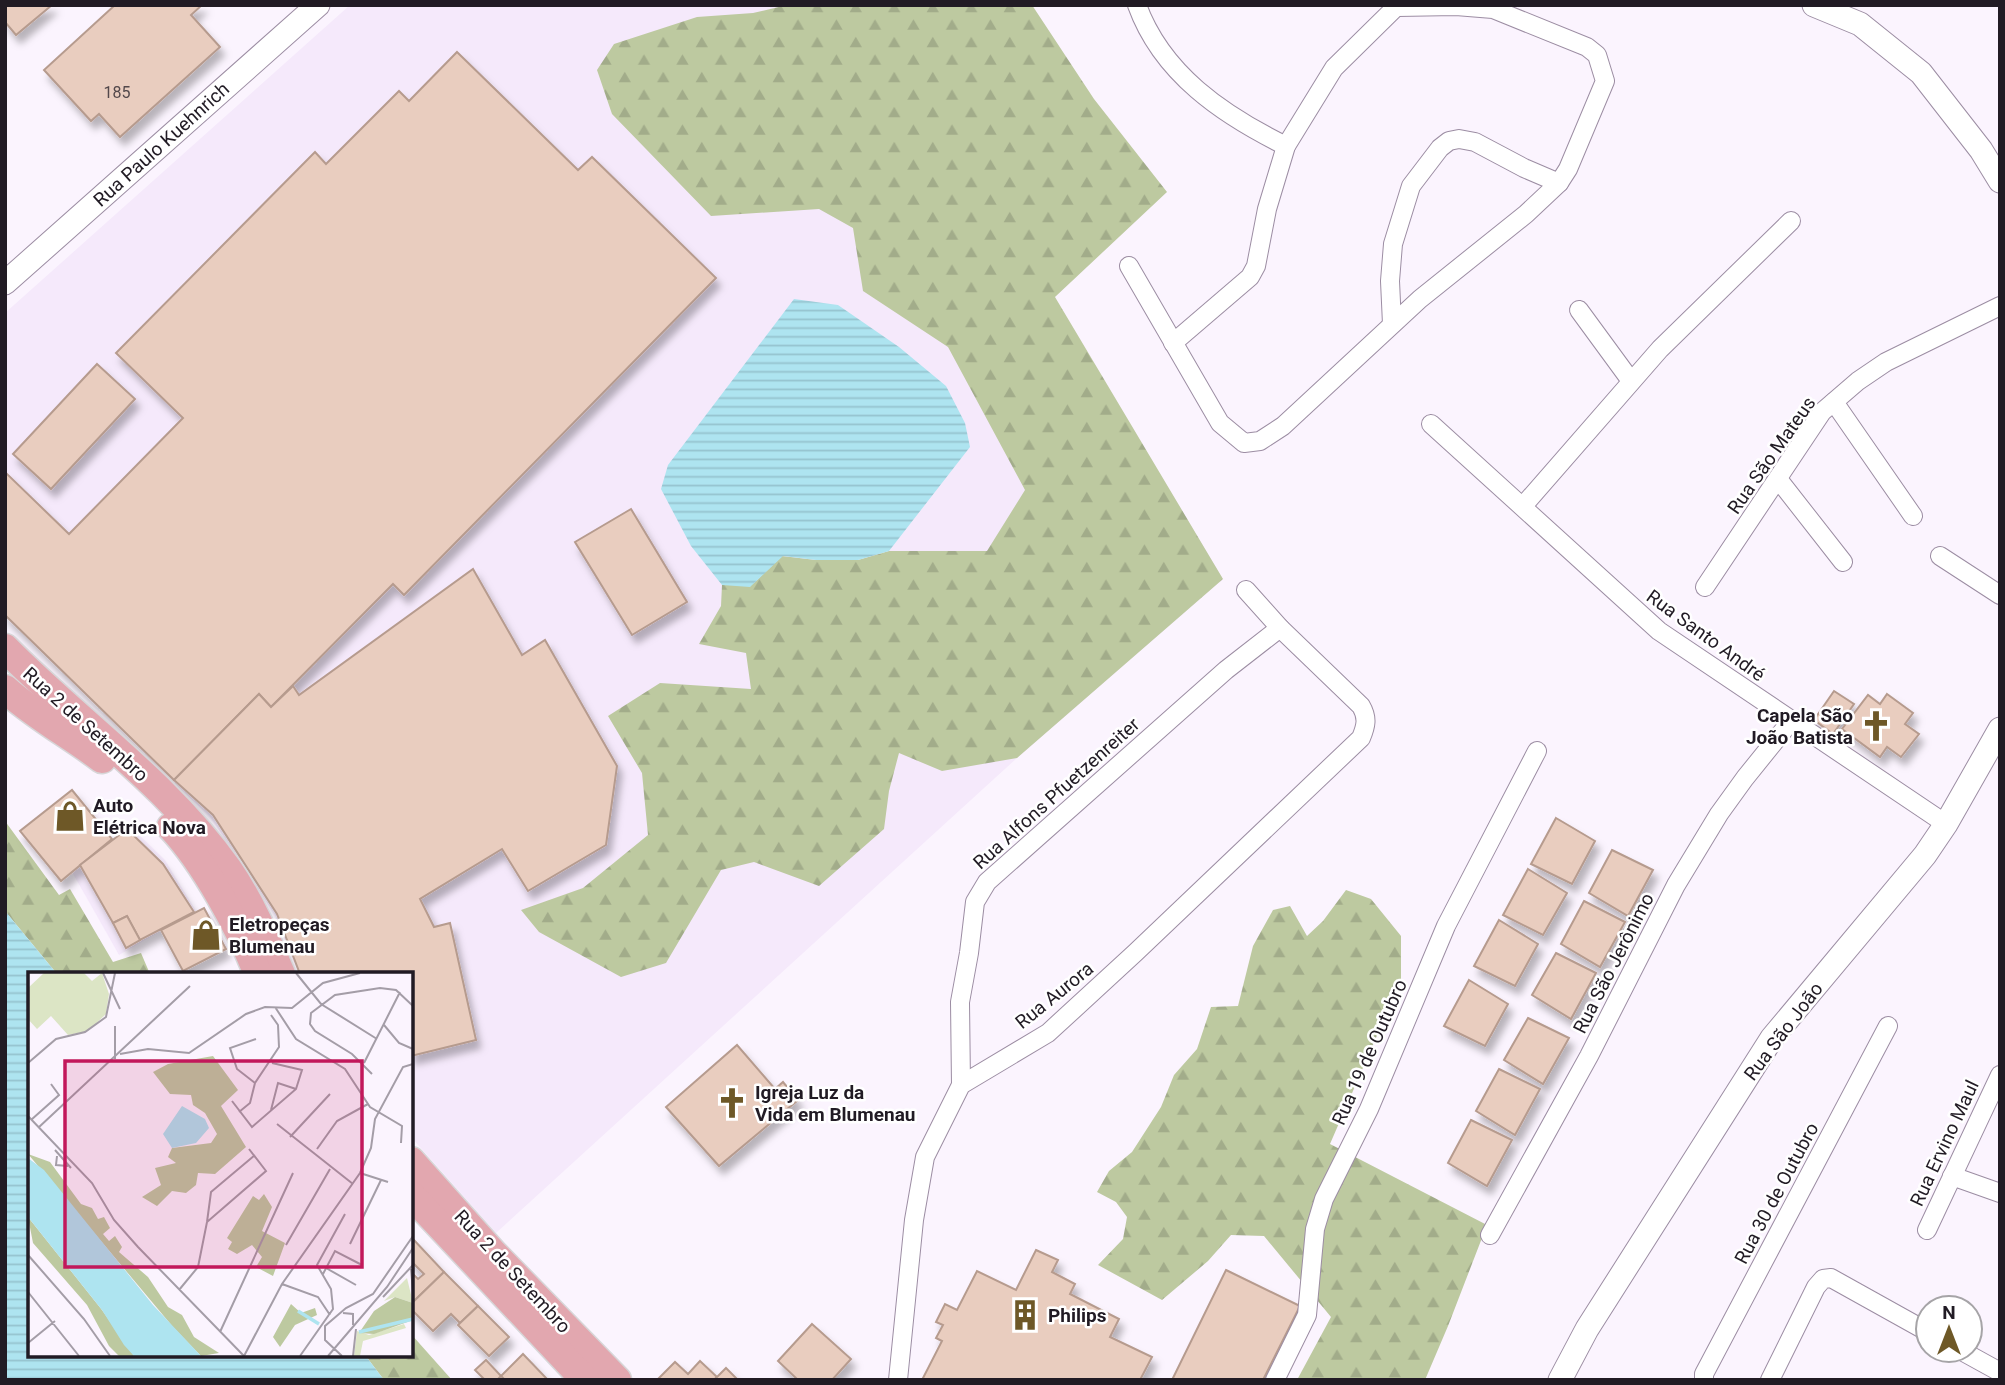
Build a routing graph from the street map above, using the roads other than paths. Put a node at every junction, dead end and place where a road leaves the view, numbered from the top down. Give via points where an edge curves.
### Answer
1 (318, 5) edge
2 (1137, 5) edge
3 (1814, 5) edge
4 (1397, 6) edge
5 (1286, 146) junction
6 (2000, 181) edge
7 (1559, 183) junction
8 (1791, 221) dead end
9 (1129, 266) dead end
10 (5, 283) edge
11 (2000, 306) edge
12 (1579, 310) dead end
13 (1392, 324) junction
14 (1173, 343) junction
15 (1632, 381) junction
16 (1834, 402) junction
17 (1431, 424) dead end
18 (1778, 478) junction
19 (1523, 506) junction
20 (1913, 516) dead end
21 (1940, 556) dead end
22 (1843, 562) dead end
23 (1705, 587) dead end
24 (1246, 590) dead end
25 (2000, 595) edge
26 (1280, 628) junction
27 (5, 648) edge
28 (34, 677) junction
29 (11, 705) edge
30 (1791, 722) junction
31 (2000, 729) edge
32 (1537, 751) dead end
33 (1994, 754) edge
34 (1945, 824) junction
35 (257, 972) edge
36 (280, 972) edge
37 (1888, 1026) dead end
38 (2000, 1075) edge
39 (961, 1085) junction
40 (413, 1163) edge
41 (1952, 1175) junction
42 (2000, 1193) edge
43 (413, 1197) edge
44 (1927, 1230) dead end
45 (1490, 1235) dead end
46 (1914, 1324) edge
47 (1984, 1363) edge
48 (2000, 1372) edge
49 (585, 1380) edge
50 (617, 1380) edge
51 (898, 1380) edge
52 (1275, 1380) edge
53 (1560, 1380) edge
54 (1704, 1380) edge
55 (1770, 1380) edge

1 - 10 street, Rua Paulo Kuehnrich
2 - 5 street via 1161,52 1186,81 1218,108
3 - 6 street via 1860,24 1921,73
4 - 5 street via 1334,68
4 - 7 street via 1493,9 1597,55 1605,81
5 - 14 street via 1250,277
7 - 13 street
7 - 13 street via 1475,142 1459,139 1440,148 1411,186 1393,244
8 - 15 street
9 - 14 street
11 - 16 street, Rua São Mateus via 1886,362
12 - 15 street
13 - 14 street via 1283,426 1260,441 1244,443 1220,423
15 - 19 street
16 - 18 street, Rua São Mateus via 1822,412
16 - 20 street
17 - 19 street, Rua Santo André
18 - 22 street
18 - 23 street, Rua São Mateus
19 - 30 street, Rua Santo André via 1659,632
21 - 25 street
24 - 26 street
26 - 39 street, Rua Alfons Pfuetzenreiter via 1226,670 987,882 975,902 960,1002
26 - 39 street, Rua Aurora via 1361,706 1366,725 1361,738 1048,1033
27 - 28 main road, Rua 2 de Setembro
28 - 29 main road
28 - 36 main road, Rua 2 de Setembro via 124,756 194,827 245,898
29 - 35 main road, Rua 2 de Setembro via 71,736 112,767 174,830 209,879
30 - 34 street, Rua Santo André
30 - 45 street, Rua São Jerônimo via 1726,805 1676,885
31 - 33 street, Rua São João
32 - 52 street, Rua 19 de Outubro via 1446,926 1369,1108 1324,1199 1315,1229 1307,1315
33 - 34 street, Rua São João
34 - 53 street, Rua São João via 1898,889 1772,1038 1587,1329
37 - 54 street, Rua 30 de Outubro
38 - 41 street, Rua Ervino Maul
39 - 51 street via 925,1157
40 - 50 main road, Rua 2 de Setembro
41 - 42 street
41 - 44 street, Rua Ervino Maul
43 - 49 main road, Rua 2 de Setembro
46 - 55 street via 1831,1278 1823,1279
47 - 48 street

